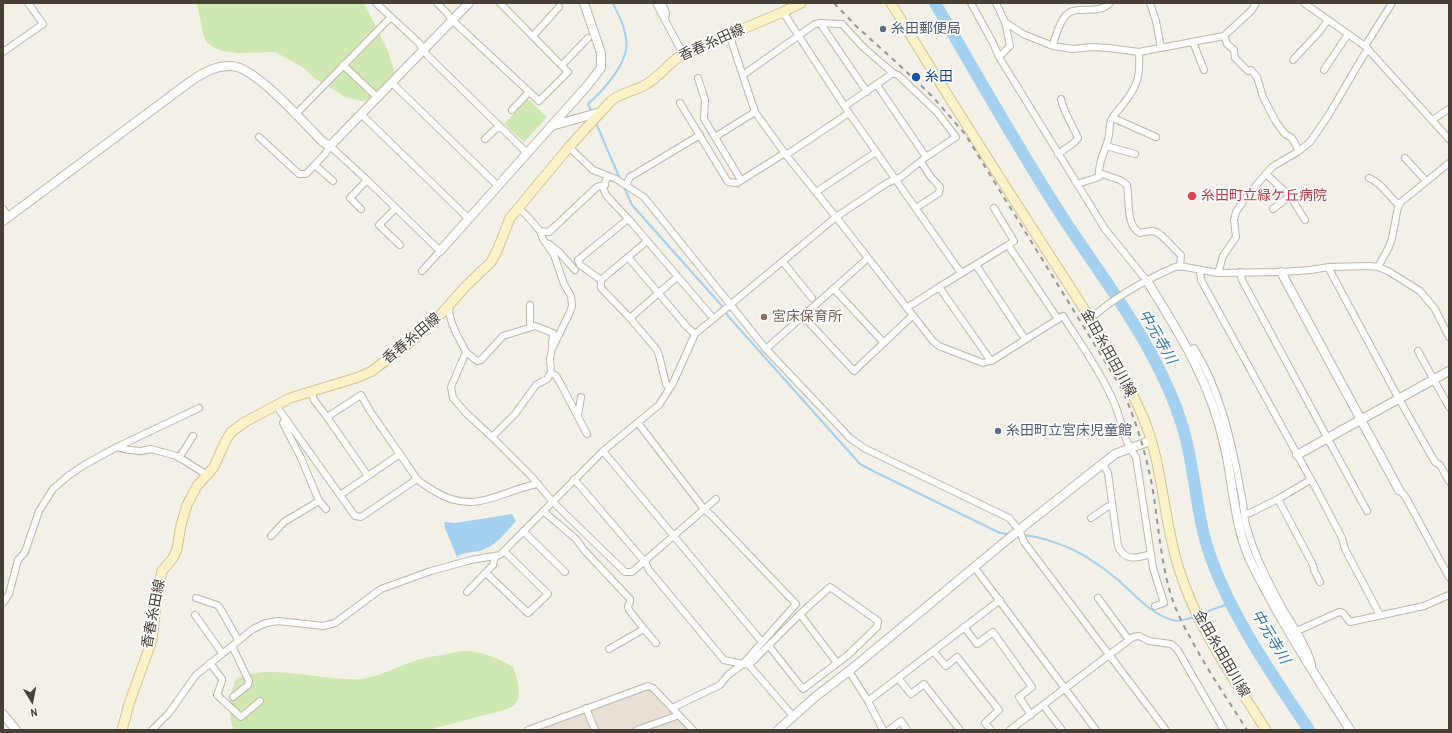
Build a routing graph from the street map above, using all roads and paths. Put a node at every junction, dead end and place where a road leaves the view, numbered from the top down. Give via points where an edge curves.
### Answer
1 (28, 3) edge
2 (376, 3) edge
3 (437, 3) edge
4 (469, 3) edge
5 (584, 3) edge
6 (656, 3) edge
7 (662, 3) edge
8 (891, 3) edge
9 (970, 3) edge
10 (996, 3) edge
11 (1110, 3) edge
12 (1150, 3) edge
13 (1256, 3) edge
14 (1304, 3) edge
15 (1392, 3) edge
16 (502, 4) edge
17 (798, 4) edge
18 (559, 7) dead end
19 (783, 12) junction
20 (391, 17) junction
21 (665, 19) junction
22 (452, 20) junction
23 (1328, 20) junction
24 (1005, 22) junction
25 (820, 23) junction
26 (1348, 34) junction
27 (730, 35) junction
28 (533, 36) junction
29 (798, 36) junction
30 (1224, 36) junction
31 (588, 38) dead end
32 (1193, 42) junction
33 (1053, 46) junction
34 (1161, 48) junction
35 (1367, 48) junction
36 (424, 51) junction
37 (3, 52) edge
38 (1139, 52) junction
39 (683, 54) junction
40 (999, 57) junction
41 (1293, 60) dead end
42 (562, 65) junction
43 (343, 66) junction
44 (1204, 70) dead end
45 (1324, 70) dead end
46 (893, 73) junction
47 (743, 75) junction
48 (698, 78) dead end
49 (392, 83) junction
50 (877, 86) junction
51 (529, 92) junction
52 (867, 92) junction
53 (377, 97) junction
54 (1061, 99) dead end
55 (680, 102) dead end
56 (845, 106) junction
57 (1449, 109) edge
58 (512, 110) dead end
59 (601, 112) junction
60 (755, 112) junction
61 (849, 113) junction
62 (361, 114) junction
63 (295, 115) junction
64 (1113, 118) junction
65 (1432, 120) junction
66 (499, 126) junction
67 (550, 126) junction
68 (700, 135) junction
69 (259, 137) dead end
70 (715, 137) junction
71 (1156, 137) dead end
72 (1449, 139) edge
73 (485, 140) dead end
74 (330, 146) junction
75 (1106, 146) junction
76 (569, 147) junction
77 (1299, 151) junction
78 (876, 152) junction
79 (527, 153) junction
80 (785, 154) junction
81 (1058, 154) junction
82 (1135, 154) dead end
83 (926, 157) junction
84 (1405, 158) dead end
85 (920, 162) junction
86 (1449, 163) edge
87 (314, 165) junction
88 (1099, 174) junction
89 (1266, 174) junction
90 (608, 176) junction
91 (1369, 178) dead end
92 (895, 179) junction
93 (367, 180) junction
94 (741, 180) junction
95 (1426, 181) junction
96 (333, 182) dead end
97 (1077, 184) junction
98 (605, 185) junction
99 (626, 185) junction
100 (498, 186) junction
101 (816, 192) junction
102 (1290, 196) junction
103 (1399, 205) junction
104 (518, 207) junction
105 (396, 208) junction
106 (916, 208) junction
107 (994, 208) dead end
108 (3, 209) edge
109 (361, 209) dead end
110 (1273, 209) dead end
111 (836, 217) junction
112 (6, 219) edge
113 (469, 219) junction
114 (628, 219) junction
115 (1304, 220) dead end
116 (540, 231) junction
117 (543, 239) junction
118 (647, 241) junction
119 (1008, 244) junction
120 (400, 245) dead end
121 (440, 251) junction
122 (628, 257) junction
123 (868, 258) junction
124 (783, 262) junction
125 (976, 265) junction
126 (1180, 267) junction
127 (1328, 267) junction
128 (1378, 267) junction
129 (575, 270) dead end
130 (422, 271) dead end
131 (1200, 271) junction
132 (1240, 272) junction
133 (1281, 272) junction
134 (961, 273) junction
135 (1218, 273) junction
136 (677, 277) junction
137 (601, 280) junction
138 (1143, 283) junction
139 (939, 287) junction
140 (834, 289) junction
141 (658, 292) junction
142 (812, 298) dead end
143 (530, 305) dead end
144 (730, 305) junction
145 (449, 307) junction
146 (906, 307) junction
147 (803, 316) junction
148 (912, 316) junction
149 (630, 318) junction
150 (713, 318) junction
151 (1058, 319) junction
152 (1090, 319) junction
153 (530, 327) junction
154 (695, 334) junction
155 (1449, 337) edge
156 (1025, 339) junction
157 (884, 343) junction
158 (552, 349) junction
159 (766, 349) junction
160 (1189, 351) junction
161 (1418, 351) dead end
162 (466, 352) junction
163 (990, 361) junction
164 (1449, 371) edge
165 (551, 372) junction
166 (1434, 380) junction
167 (669, 389) junction
168 (311, 391) junction
169 (581, 397) dead end
170 (1399, 398) junction
171 (276, 404) junction
172 (1449, 407) edge
173 (199, 408) dead end
174 (578, 415) junction
175 (327, 417) junction
176 (286, 419) junction
177 (1360, 420) junction
178 (638, 423) junction
179 (587, 434) dead end
180 (193, 436) dead end
181 (492, 437) junction
182 (1327, 438) junction
183 (1150, 441) junction
184 (118, 447) junction
185 (1129, 448) junction
186 (603, 451) junction
187 (400, 454) junction
188 (1297, 455) junction
189 (179, 458) junction
190 (1103, 464) junction
191 (206, 475) junction
192 (368, 476) junction
193 (417, 478) junction
194 (574, 479) junction
195 (1310, 480) junction
196 (1449, 481) edge
197 (537, 484) junction
198 (1399, 490) joint
199 (340, 495) junction
200 (716, 499) dead end
201 (1278, 499) junction
202 (319, 501) junction
203 (552, 501) junction
204 (1112, 505) junction
205 (326, 509) dead end
206 (704, 509) junction
207 (543, 511) junction
208 (1367, 511) dead end
209 (1245, 514) junction
210 (1092, 518) dead end
211 (1019, 530) junction
212 (523, 531) junction
213 (271, 536) dead end
214 (674, 536) junction
215 (504, 551) junction
216 (1151, 554) junction
217 (495, 557) junction
218 (645, 562) junction
219 (975, 568) junction
220 (565, 572) dead end
221 (486, 573) junction
222 (1449, 578) edge
223 (1320, 582) dead end
224 (467, 592) dead end
225 (1449, 595) edge
226 (196, 598) dead end
227 (1098, 598) dead end
228 (1000, 600) junction
229 (3, 603) edge
230 (1155, 606) dead end
231 (800, 614) junction
232 (1380, 615) junction
233 (195, 616) dead end
234 (964, 627) junction
235 (644, 629) junction
236 (1297, 631) junction
237 (238, 640) junction
238 (1129, 640) junction
239 (762, 642) junction
240 (656, 643) dead end
241 (232, 646) junction
242 (769, 646) junction
243 (609, 649) dead end
244 (933, 651) junction
245 (222, 653) junction
246 (1109, 655) junction
247 (837, 662) junction
248 (210, 663) junction
249 (746, 664) junction
250 (1311, 669) junction
251 (849, 671) junction
252 (898, 678) junction
253 (1066, 688) junction
254 (233, 697) dead end
255 (260, 701) dead end
256 (868, 701) junction
257 (1043, 705) junction
258 (586, 708) junction
259 (672, 708) junction
260 (3, 714) edge
261 (1031, 714) junction
262 (679, 715) junction
263 (793, 716) junction
264 (16, 730) edge
265 (122, 730) edge
266 (152, 730) edge
267 (528, 730) edge
268 (595, 730) edge
269 (637, 730) edge
270 (693, 730) edge
271 (778, 730) edge
272 (883, 730) edge
273 (889, 730) edge
274 (907, 730) edge
275 (960, 730) edge
276 (991, 730) edge
277 (1011, 730) edge
278 (1062, 730) edge
279 (1096, 730) edge
280 (1166, 730) edge
281 (1224, 730) edge
282 (1266, 730) edge
283 (1350, 730) edge

1 - 37 street via 43,24
2 - 20 street
3 - 22 street
4 - 22 street
5 - 67 street via 601,53 601,68
6 - 21 street
7 - 21 street via 666,13
8 - 152 main road, 金田糸田田川線
9 - 40 street
10 - 24 street
11 - 33 street via 1102,9 1070,12 1066,15
12 - 34 street
13 - 30 street via 1252,10
14 - 23 street
15 - 35 street
16 - 28 street
17 - 19 main road, 香春糸田線
18 - 28 street
19 - 27 main road, 香春糸田線
19 - 29 street
20 - 36 street
20 - 43 street
21 - 39 street
22 - 36 street
22 - 51 street
23 - 26 street
23 - 41 street
24 - 33 street via 1022,34
24 - 40 street via 1010,46
25 - 29 street
25 - 46 street via 842,24 863,47
25 - 52 street
26 - 35 street
26 - 45 street
27 - 39 main road, 香春糸田線
27 - 47 street
28 - 42 street
29 - 47 street
29 - 56 street
30 - 32 street
30 - 77 street via 1227,44 1234,50 1235,58 1257,77 1263,97 1276,122 1285,134 1292,138
31 - 42 street
32 - 34 street
32 - 44 street
33 - 38 street
34 - 38 street
35 - 65 street
35 - 77 street via 1318,132
36 - 49 street
36 - 66 street
38 - 64 street via 1138,79
39 - 59 main road, 香春糸田線 via 644,86 618,95
40 - 81 street
42 - 51 street via 568,72 539,101
43 - 53 street
43 - 63 street
46 - 50 street
46 - 83 street via 937,112 956,137
47 - 60 street
48 - 70 street via 706,100 704,119
49 - 53 street
49 - 100 street
50 - 52 street
50 - 83 street
51 - 58 street
52 - 56 street
53 - 62 street
54 - 81 street via 1078,138
55 - 68 street
56 - 61 street
57 - 65 street
59 - 67 street
59 - 76 main road, 香春糸田線
60 - 70 street
60 - 80 street
61 - 78 street
61 - 80 street
62 - 74 street
62 - 113 street
63 - 74 street
63 - 112 street via 263,82 247,72 236,67 206,71
64 - 71 street
64 - 75 street
65 - 72 street
66 - 73 street
66 - 79 street
67 - 79 street
68 - 94 street via 728,182 737,183
68 - 99 street via 630,177
69 - 87 street via 299,174 306,174
70 - 94 street
74 - 87 street
74 - 93 street
75 - 82 street
75 - 88 street via 1100,161
76 - 90 street via 593,170
76 - 104 main road, 香春糸田線
77 - 89 street
78 - 92 street
78 - 101 street
79 - 100 street
80 - 94 street
80 - 101 street
81 - 97 street
83 - 85 street
84 - 95 street
85 - 92 street
85 - 106 street via 940,188 939,193
86 - 95 street
87 - 96 street
88 - 97 street via 1099,177
88 - 126 street via 1120,180 1127,185 1129,216 1135,228 1140,233 1151,231 1163,237 1181,255
89 - 102 street
89 - 135 street via 1236,212 1236,237 1223,256
90 - 98 street
90 - 99 street
91 - 103 street via 1382,187
92 - 106 street
92 - 111 street
93 - 105 street
93 - 109 street via 350,198
95 - 103 street
97 - 138 street
98 - 114 street via 606,195
98 - 116 street via 597,187 549,232
99 - 144 street via 644,197
100 - 113 street
101 - 111 street
102 - 110 street
102 - 115 street
103 - 128 street via 1390,242
104 - 116 street
104 - 145 main road, 香春糸田線 via 510,218 491,262
105 - 120 street via 379,225
105 - 121 street
106 - 134 street
107 - 119 street via 1014,240
108 - 112 street
111 - 123 street
111 - 124 street
113 - 121 street
114 - 118 street
114 - 137 street via 578,260 580,265
116 - 117 street
117 - 129 street
117 - 158 street via 554,255 572,306
118 - 122 street
118 - 136 street
119 - 125 street
119 - 151 street
121 - 130 street
122 - 137 street
122 - 141 street
123 - 140 street
123 - 146 street
124 - 142 street
124 - 144 street
125 - 134 street
125 - 156 street
126 - 131 street
126 - 138 street
127 - 128 street
127 - 133 street
127 - 170 street
128 - 155 street via 1420,291 1435,309
131 - 135 street
131 - 188 street via 1201,280
132 - 133 street
132 - 135 street
132 - 182 street
133 - 177 street
134 - 139 street
136 - 141 street
136 - 150 street
137 - 149 street via 601,288
138 - 152 street
138 - 160 street via 1180,334
139 - 146 street
139 - 163 street
140 - 147 street
140 - 157 street
141 - 149 street
141 - 154 street
143 - 153 street
144 - 150 street
144 - 159 street
145 - 162 street via 453,327
145 - 168 main road, 香春糸田線 via 372,372
146 - 148 street
147 - 157 street via 854,371
147 - 159 street
148 - 157 street
148 - 163 street via 939,346 983,363
149 - 167 street via 657,350
150 - 154 street
151 - 156 street
151 - 185 street via 1063,316 1107,386
152 - 183 main road, 金田糸田田川線 via 1125,381 1143,418
153 - 158 street via 535,326 553,333
153 - 162 street via 503,336 481,360 477,361
154 - 167 street
156 - 163 street
158 - 165 street
159 - 211 street via 850,438 864,448 1009,518
160 - 209 street via 1194,348 1214,388 1238,473
160 - 250 street via 1210,396 1225,447 1241,532 1248,555
161 - 166 street
162 - 181 street via 451,387 453,398
164 - 166 street
165 - 174 street via 557,377
165 - 181 street via 547,379 536,385 515,414
166 - 170 street
166 - 172 street
167 - 178 street via 659,405
168 - 171 main road, 香春糸田線
168 - 175 street via 314,400
169 - 174 street
170 - 177 street
170 - 196 street via 1435,462 1440,465
171 - 176 street
171 - 191 main road, 香春糸田線 via 231,432 214,467
173 - 184 street
174 - 179 street
175 - 187 street via 361,395
175 - 192 street
176 - 199 street
176 - 202 street via 283,423
177 - 182 street
177 - 198 street
178 - 186 street
178 - 206 street
180 - 189 street
181 - 197 street
182 - 188 street
182 - 208 street
183 - 185 street
183 - 282 main road, 金田糸田田川線 via 1158,469 1169,536 1186,589 1199,620
184 - 189 street via 141,451 151,449
184 - 229 street via 84,465 53,489 39,511 25,552 18,560 9,594
185 - 190 street
185 - 216 street via 1136,457
186 - 194 street
186 - 214 street
187 - 192 street
187 - 193 street
188 - 195 street
189 - 191 street
190 - 204 street via 1108,473
190 - 211 street
191 - 265 main road, 香春糸田線 via 187,505 177,549 162,572 152,640
192 - 199 street
193 - 197 street via 441,495 454,501 468,503
193 - 199 street via 361,517 355,516
194 - 203 street
194 - 218 street
195 - 201 street
195 - 232 street
197 - 203 street
198 - 222 street via 1405,496
200 - 206 street
201 - 209 street
201 - 223 street
202 - 205 street
202 - 213 street via 284,522
203 - 207 street
203 - 218 street via 625,572 632,572
204 - 210 street
204 - 216 street via 1121,552 1134,558
206 - 214 street
206 - 239 street via 796,604
207 - 212 street
207 - 235 street via 576,539 630,598 629,610
209 - 236 street via 1246,527 1261,567
211 - 219 street
211 - 246 street via 1024,542
212 - 215 street
212 - 220 street
214 - 218 street
214 - 239 street
215 - 217 street
215 - 221 street via 548,594 528,613
216 - 230 street via 1164,603
217 - 221 street via 493,565
217 - 237 street via 471,560 431,571 381,589 335,623 323,626 278,621 266,623
218 - 249 street via 724,660
219 - 228 street
219 - 251 street
221 - 224 street
225 - 232 street via 1424,606
226 - 237 street via 220,608
227 - 238 street
228 - 234 street
228 - 253 street
231 - 242 street
231 - 247 street
231 - 247 street via 830,587 878,621 878,626
232 - 236 street via 1350,622 1343,612 1339,612
233 - 245 street
234 - 244 street
234 - 261 street via 978,644 992,632 1032,686 1019,697
235 - 240 street
235 - 243 street
236 - 250 street via 1313,665
237 - 241 street
238 - 246 street
238 - 281 street via 1139,636 1149,641 1171,644 1177,649
239 - 249 street
241 - 245 street
241 - 254 street via 249,680 248,685
242 - 247 street via 803,689
242 - 249 street
244 - 252 street
244 - 276 street via 946,666 957,657 999,710 985,722
245 - 248 street
246 - 253 street
246 - 280 street
248 - 255 street via 222,679 217,695 241,717
248 - 266 street via 196,675 169,713
249 - 259 street via 728,675 720,686
249 - 263 street
250 - 283 street
251 - 256 street
251 - 263 street
252 - 256 street
252 - 275 street via 910,694 924,684
253 - 257 street
253 - 279 street
256 - 272 street
257 - 261 street
257 - 278 street
258 - 259 street via 648,686
258 - 267 street
258 - 268 street
259 - 262 street
260 - 264 street
261 - 277 street
262 - 269 street
262 - 270 street
263 - 271 street
273 - 274 street via 901,721

